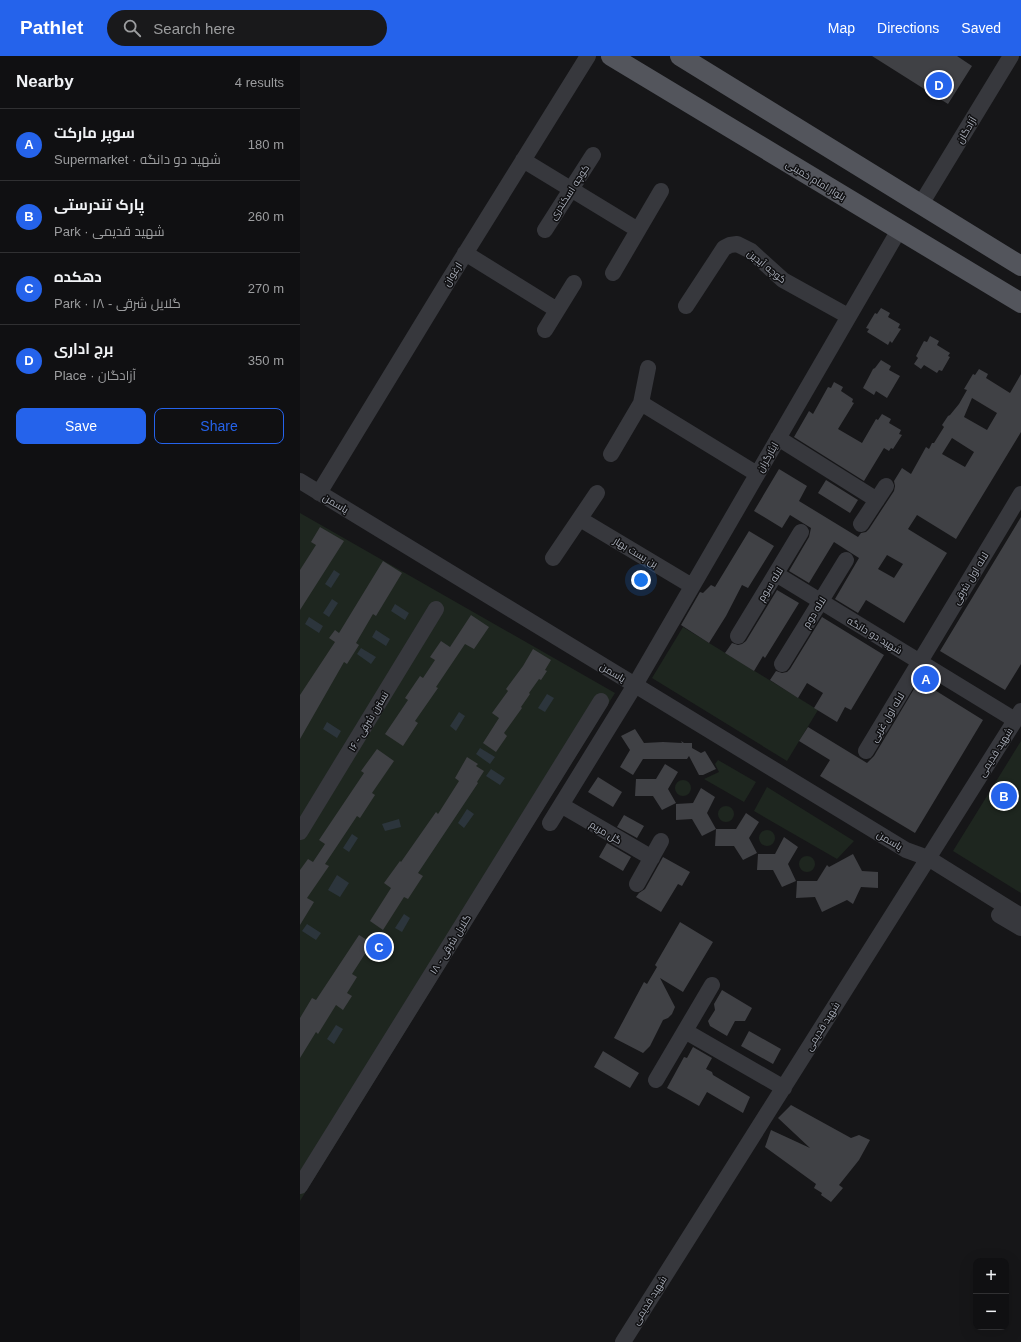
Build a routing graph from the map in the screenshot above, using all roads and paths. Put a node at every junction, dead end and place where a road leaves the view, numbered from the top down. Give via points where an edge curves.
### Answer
1 (588, 56) edge
2 (612, 56) edge
3 (680, 56) edge
4 (1011, 56) edge
5 (593, 155) dead end
6 (523, 160) junction
7 (571, 189) junction
8 (661, 191) dead end
9 (921, 204) junction
10 (545, 230) dead end
11 (638, 230) junction
12 (899, 230) junction
13 (465, 253) junction
14 (1021, 266) edge
15 (613, 273) dead end
16 (574, 283) dead end
17 (1021, 303) edge
18 (686, 306) dead end
19 (557, 310) junction
20 (848, 316) junction
21 (545, 330) dead end
22 (648, 368) dead end
23 (641, 403) junction
24 (778, 438) junction
25 (611, 454) dead end
26 (757, 474) junction
27 (300, 481) edge
28 (886, 486) dead end
29 (319, 493) junction
30 (597, 493) dead end
31 (1021, 494) edge
32 (877, 500) junction
33 (580, 518) junction
34 (861, 524) dead end
35 (801, 532) dead end
36 (553, 558) dead end
37 (846, 560) dead end
38 (776, 574) junction
39 (692, 586) junction
40 (820, 602) junction
41 (436, 609) dead end
42 (738, 636) dead end
43 (920, 662) junction
44 (782, 664) dead end
45 (635, 685) junction
46 (601, 701) dead end
47 (1018, 715) edge
48 (866, 751) dead end
49 (561, 805) junction
50 (550, 823) dead end
51 (300, 832) edge
52 (661, 841) dead end
53 (652, 858) junction
54 (925, 862) junction
55 (637, 884) dead end
56 (1021, 916) edge
57 (1021, 928) edge
58 (712, 984) dead end
59 (685, 1031) junction
60 (656, 1080) dead end
61 (784, 1088) junction
62 (300, 1186) edge
63 (623, 1342) edge

1 - 6 street, ارغوان
2 - 12 main road, بلوار امام خمینی
3 - 9 main road
4 - 9 street, آزادگان
5 - 7 street, کوچه اسکندری
6 - 7 street
6 - 13 street, ارغوان
7 - 10 street, کوچه اسکندری
7 - 11 street
8 - 11 street
9 - 14 main road
11 - 15 street
12 - 17 main road, بلوار امام خمینی
12 - 20 street, ایثارگران
13 - 19 street
13 - 29 street, ارغوان
16 - 19 street
18 - 20 street, کوچه آیدین via 724,248 737,244 751,251 782,280
19 - 21 street
20 - 24 street, ایثارگران
22 - 23 street
23 - 25 street
23 - 26 street
24 - 26 street, ایثارگران
24 - 32 street
26 - 39 street, ایثارگران
27 - 29 street, یاسمن
28 - 32 street
29 - 45 street, یاسمن
30 - 33 street
31 - 43 street, لاله اول شرقی
32 - 34 street
33 - 36 street
33 - 39 street, بن بست بهار
35 - 38 street, لاله سوم
37 - 40 street, لاله دوم
38 - 40 street, شهید دو دانگه
38 - 42 street, لاله سوم
39 - 45 street, ایثارگران
40 - 43 street, شهید دو دانگه
40 - 44 street, لاله دوم
41 - 51 street, نسترن شرقی - ۱۶
43 - 47 street, شهید دو دانگه
43 - 48 street, لاله اول غربی
45 - 49 street, ایثارگران
45 - 54 street, یاسمن
46 - 62 street, گلایل شرقی - ۱۸
47 - 54 street, شهید قدیمی
49 - 50 street, ایثارگران
49 - 53 street, گل مریم
52 - 53 street
53 - 55 street
54 - 56 street, یاسمن
54 - 57 street, یاسمن
54 - 61 street, شهید قدیمی
58 - 59 street
59 - 60 street
59 - 61 street
61 - 63 street, شهید قدیمی

